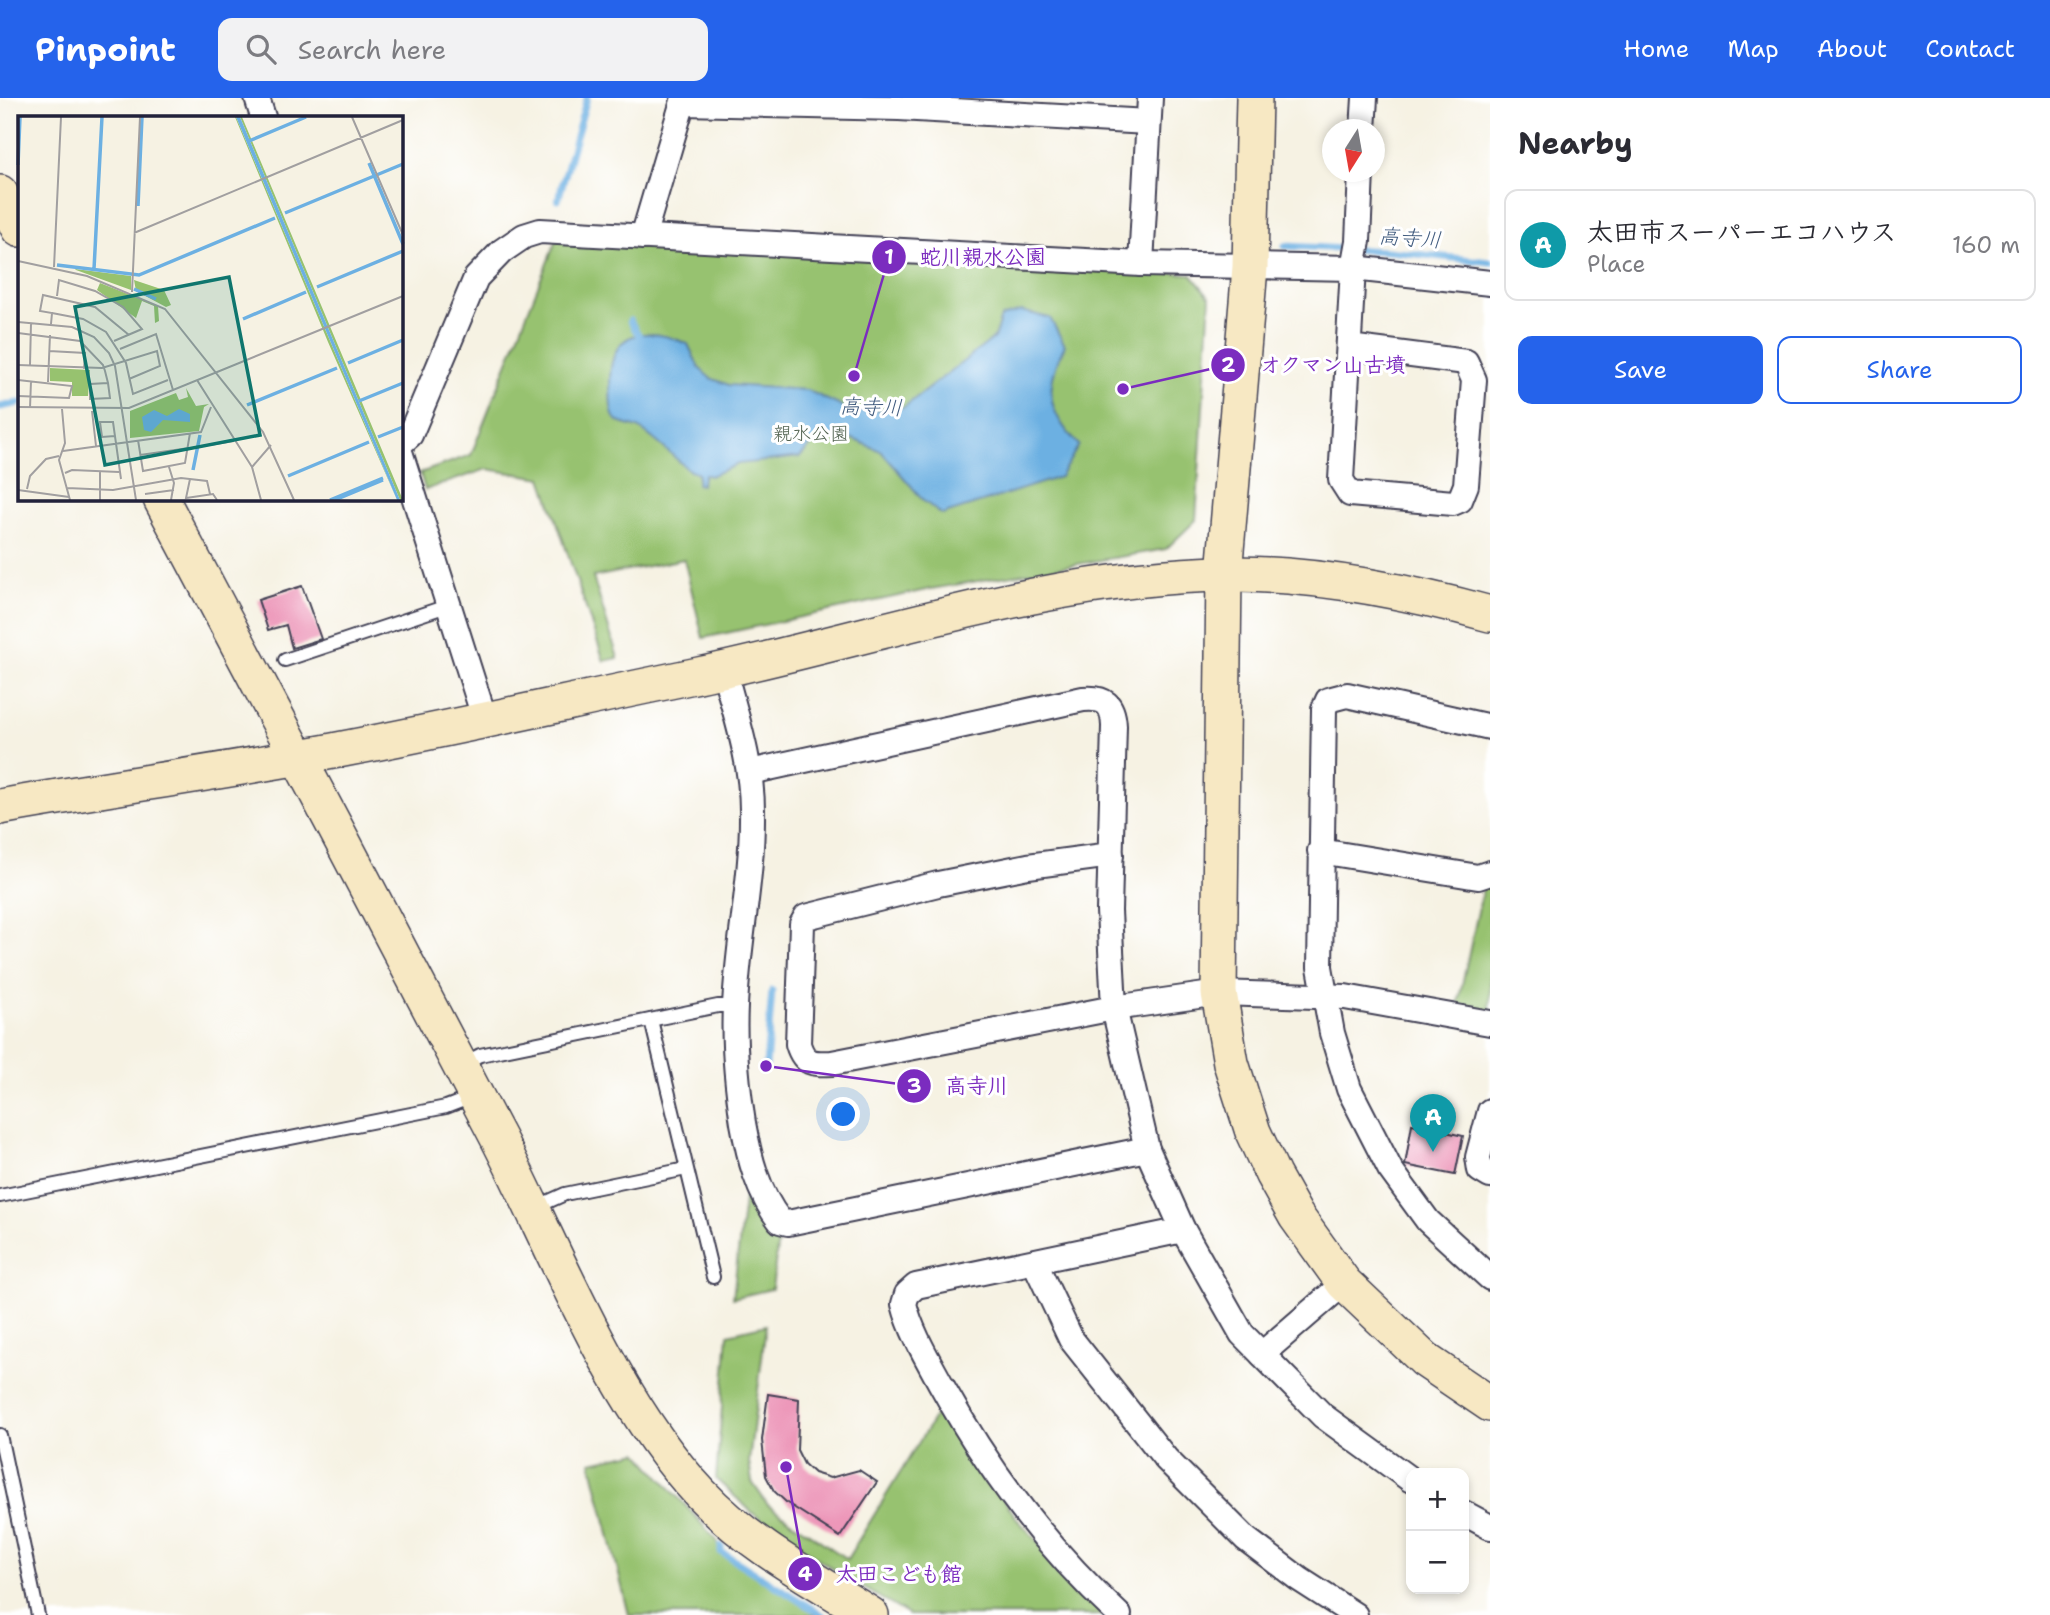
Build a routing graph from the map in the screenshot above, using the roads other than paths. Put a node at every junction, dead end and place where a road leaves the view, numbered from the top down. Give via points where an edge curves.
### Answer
1 (257, 98) edge
2 (1254, 98) edge
3 (1365, 98) edge
4 (683, 100) edge
5 (1149, 110) edge
6 (263, 116) edge
7 (1364, 119) edge
8 (1361, 182) edge
9 (0, 193) edge
10 (18, 227) edge
11 (643, 237) junction
12 (1141, 264) junction
13 (1250, 267) junction
14 (1353, 268) junction
15 (1490, 283) edge
16 (1349, 347) junction
17 (402, 442) edge
18 (402, 458) edge
19 (162, 500) edge
20 (1224, 574) junction
21 (450, 605) junction
22 (1490, 614) edge
23 (285, 660) dead end
24 (724, 670) junction
25 (485, 720) junction
26 (1490, 727) edge
27 (298, 757) junction
28 (750, 772) junction
29 (0, 807) edge
30 (1320, 851) junction
31 (1111, 855) junction
32 (1490, 873) edge
33 (1219, 993) junction
34 (1323, 996) junction
35 (735, 1006) junction
36 (1114, 1008) junction
37 (651, 1020) junction
38 (1490, 1023) edge
39 (460, 1065) junction
40 (476, 1096) junction
41 (1490, 1111) edge
42 (1147, 1149) junction
43 (687, 1169) junction
44 (1490, 1176) edge
45 (0, 1196) edge
46 (534, 1208) junction
47 (1183, 1230) junction
48 (1035, 1263) junction
49 (713, 1278) dead end
50 (1490, 1278) edge
51 (1344, 1283) junction
52 (1262, 1354) junction
53 (1490, 1404) edge
54 (0, 1435) edge
55 (1406, 1476) edge
56 (1469, 1516) edge
57 (1490, 1527) edge
58 (38, 1615) edge
59 (871, 1615) edge
60 (1119, 1615) edge
61 (1355, 1615) edge

1 - 6 street
2 - 13 street
3 - 7 street
4 - 5 street
4 - 11 street
5 - 12 street
8 - 14 street
9 - 10 street
11 - 12 street
11 - 17 street via 540,231 502,251 475,278 410,435
12 - 13 street
13 - 14 street
13 - 20 street
14 - 15 street
14 - 16 street
16 - 16 street via 1344,489 1350,494 1461,500 1474,380 1466,362
18 - 21 street
19 - 27 street
20 - 22 street via 1345,584
20 - 24 street via 1048,594
20 - 33 street
21 - 23 lane
21 - 25 street
24 - 25 street
24 - 28 street
25 - 27 street
26 - 30 street via 1347,695 1328,700 1324,709
27 - 29 street
27 - 39 street
28 - 31 street via 1098,698 1113,712
28 - 35 street via 752,851
30 - 32 street via 1478,877
30 - 34 street
31 - 36 street
31 - 36 street via 964,879 806,917 802,924 798,1044 802,1057 811,1064 832,1063
33 - 34 street
33 - 36 street
33 - 51 street via 1231,1063 1252,1132 1296,1216
34 - 38 street
34 - 50 street via 1349,1089 1390,1169 1428,1220
35 - 37 lane
35 - 42 street via 736,1073 748,1152 771,1211 780,1221 869,1208
36 - 42 street
37 - 39 lane via 480,1055
37 - 43 lane
39 - 40 street
40 - 45 lane via 446,1107
40 - 46 street
41 - 44 street via 1478,1157 1480,1170
42 - 47 street
43 - 46 lane via 565,1194
43 - 49 lane
46 - 59 street via 601,1348 657,1438 699,1492 740,1531
47 - 48 street
47 - 52 street via 1242,1334
48 - 60 street via 916,1286 904,1304 933,1368 1003,1485 1042,1535
48 - 61 street via 1071,1339 1166,1459 1246,1539
51 - 52 street
51 - 53 street via 1424,1360
52 - 55 street via 1323,1416
54 - 58 lane
56 - 57 street

